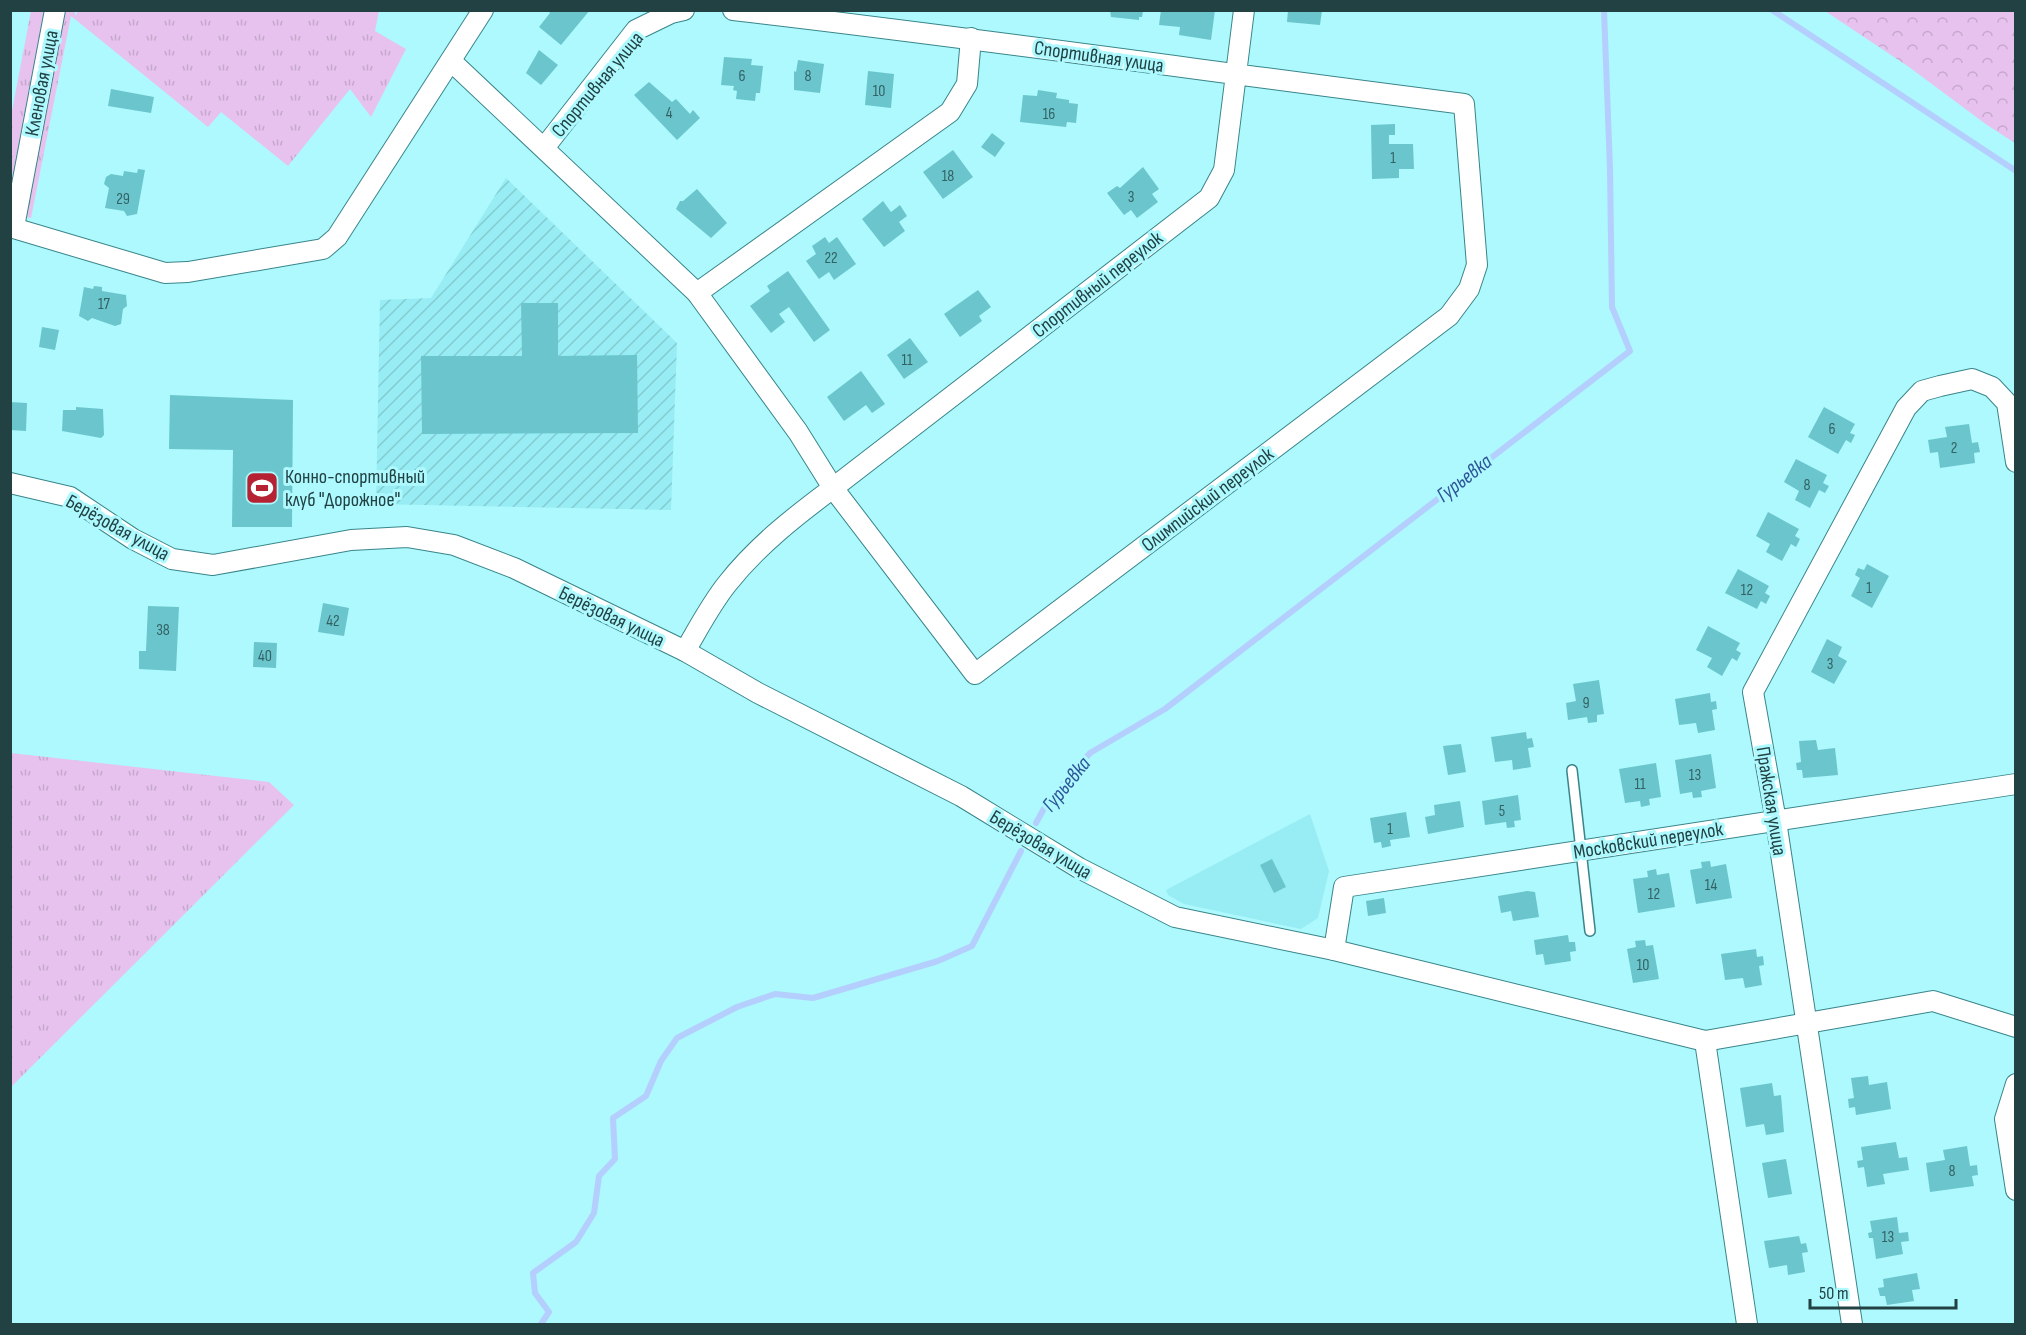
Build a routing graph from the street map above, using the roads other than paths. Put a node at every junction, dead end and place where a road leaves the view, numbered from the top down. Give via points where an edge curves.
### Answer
1 (55, 10) edge
2 (483, 10) edge
3 (684, 10) edge
4 (733, 10) edge
5 (1244, 10) edge
6 (970, 38) junction
7 (451, 60) junction
8 (1236, 75) junction
9 (1464, 104) joint
10 (544, 148) junction
11 (12, 227) edge
12 (697, 293) junction
13 (2016, 462) edge
14 (10, 483) edge
15 (833, 488) junction
16 (685, 651) junction
17 (1572, 770) dead end
18 (2016, 783) edge
19 (1776, 821) junction
20 (1581, 851) junction
21 (1590, 931) dead end
22 (1334, 950) junction
23 (1806, 1023) junction
24 (2016, 1027) edge
25 (1705, 1041) junction
26 (2016, 1084) edge
27 (2016, 1190) edge
28 (1747, 1324) edge
29 (1852, 1324) edge

1 - 11 street, Кленовая улица
2 - 7 street
3 - 10 street, Спортивная улица via 636,30
4 - 6 street, Спортивная улица
5 - 8 street, Спортивный переулок
6 - 8 street, Спортивная улица
6 - 12 street via 967,84 950,111
7 - 10 street
7 - 11 street via 338,237 323,249 165,273
8 - 9 street, Спортивная улица
8 - 15 street, Спортивный переулок via 1224,170 1209,198
9 - 15 street, Олимпийский переулок via 1477,266 1469,289 1449,316 975,674
10 - 12 street
12 - 15 street via 798,432
13 - 19 street, Пражская улица via 2007,404 1992,387 1972,379 1940,386 1922,391 1906,408 1753,692
14 - 16 street, Берёзовая улица via 70,497 133,539 172,559 213,565 351,540 407,537 454,545 514,568
15 - 16 street, Спортивный переулок via 784,524 756,551 726,585
16 - 22 street, Берёзовая улица via 758,693 962,796 1078,868 1175,917
17 - 20 lane
18 - 19 street, Московский переулок
19 - 20 street, Московский переулок
19 - 23 street, Пражская улица
20 - 21 lane
20 - 22 street, Московский переулок via 1344,887
22 - 25 street, Берёзовая улица
23 - 24 street via 1933,1001
23 - 25 street
23 - 29 street, Пражская улица
25 - 28 street
26 - 27 street via 2005,1119

